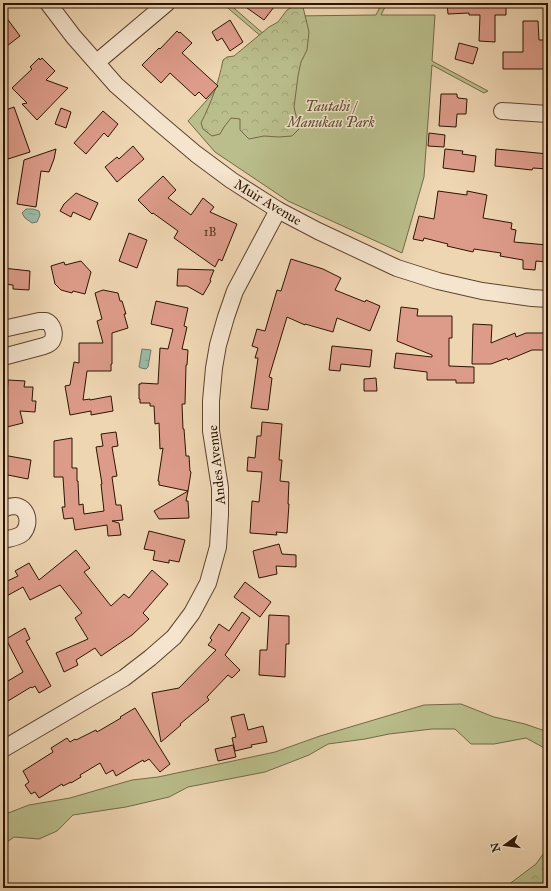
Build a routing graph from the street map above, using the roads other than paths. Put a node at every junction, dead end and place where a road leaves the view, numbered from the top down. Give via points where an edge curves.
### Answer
1 (48, 3) edge
2 (167, 3) edge
3 (96, 62) junction
4 (502, 111) dead end
5 (548, 114) edge
6 (278, 210) junction
7 (548, 299) edge
8 (3, 329) edge
9 (3, 357) edge
10 (3, 509) edge
11 (3, 540) edge
12 (3, 748) edge

1 - 3 street, Muir Avenue
2 - 3 street
3 - 6 street, Muir Avenue via 116,84 196,154
4 - 5 street
6 - 7 street, Muir Avenue via 397,268 482,291
6 - 12 street, Andes Avenue via 235,291 218,345 211,401 212,431 220,488 220,514 218,547 208,583 192,613 174,637 150,658 124,678
8 - 9 street via 45,321 51,324 54,336 52,341 44,346
10 - 11 street via 16,506 25,512 28,520 28,526 23,533 15,538

